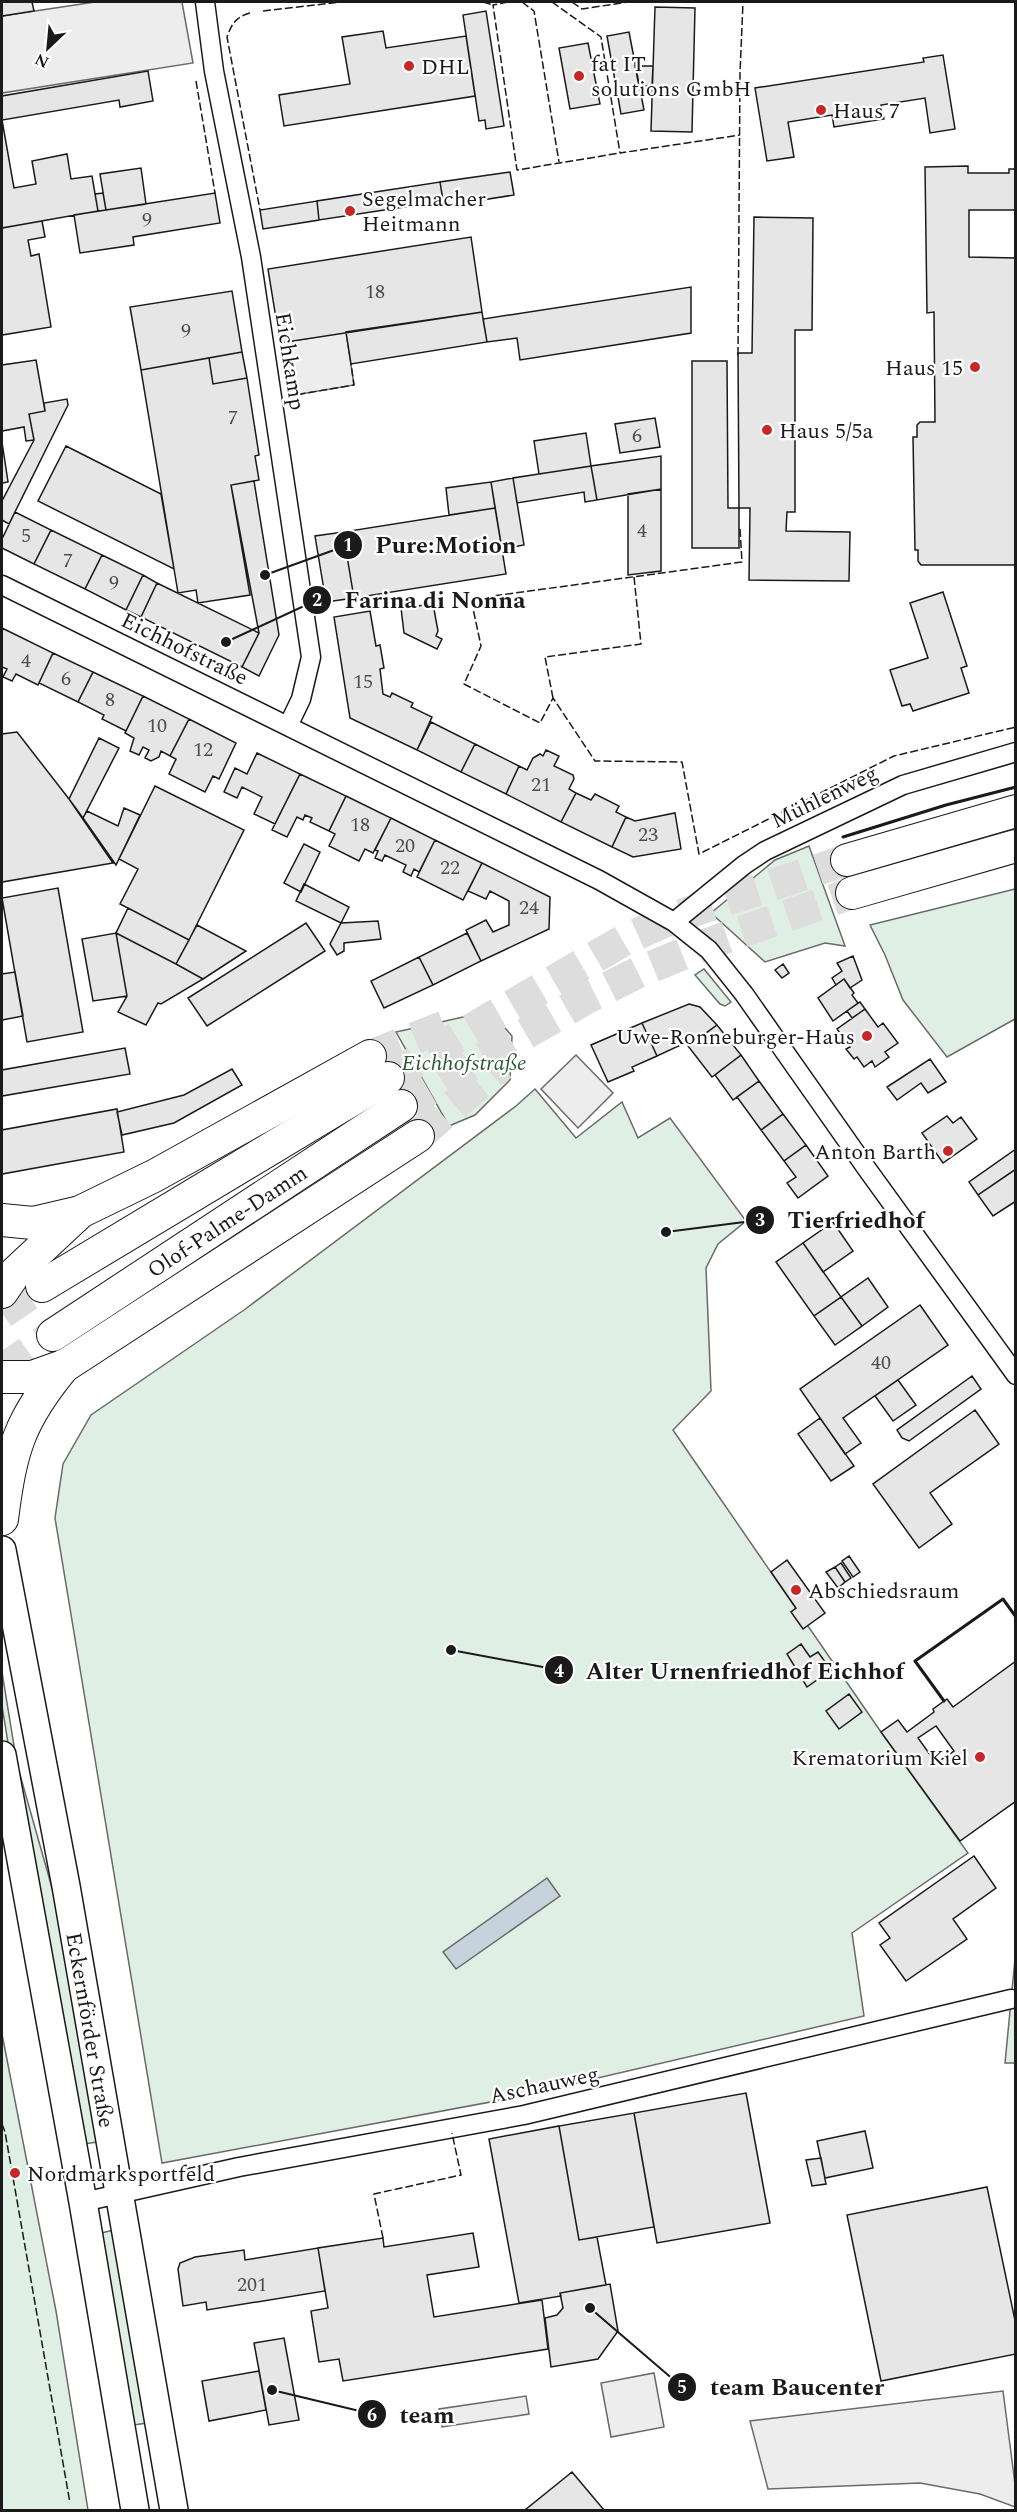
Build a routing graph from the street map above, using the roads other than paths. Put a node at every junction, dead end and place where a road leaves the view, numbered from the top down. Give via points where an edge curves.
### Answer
1 (205, 2) edge
2 (2, 585) edge
3 (288, 726) junction
4 (1016, 752) edge
5 (1016, 811) edge
6 (1016, 846) edge
7 (847, 860) tunnel mouth
8 (852, 893) tunnel mouth
9 (674, 922) junction
10 (387, 1080) junction
11 (418, 1136) tunnel mouth
12 (80, 1212) junction
13 (2, 1220) edge
14 (42, 1286) tunnel mouth
15 (2, 1292) edge
16 (53, 1335) tunnel mouth
17 (66, 1365) junction
18 (1016, 1375) edge
19 (2, 1377) edge
20 (2, 1519) edge
21 (2, 1550) edge
22 (2, 1755) edge
23 (1011, 1999) dead end
24 (120, 2195) junction
25 (83, 2202) junction
26 (135, 2511) edge
27 (174, 2511) edge

1 - 3 street, Eichkamp via 214,71 252,268 311,657 301,699
2 - 3 street, Eichhofstraße
3 - 9 street, Eichhofstraße via 599,880
4 - 9 street, Mühlenweg via 903,785 765,851
5 - 7 highway
6 - 8 highway
9 - 18 street, Eichhofstraße via 709,950 744,994
10 - 12 highway via 154,1176
10 - 14 highway, Olof-Palme-Damm
10 - 16 highway, Olof-Palme-Damm
11 - 17 highway
12 - 13 highway via 33,1223
12 - 15 highway via 15,1273
17 - 19 highway via 32,1377
17 - 20 highway via 34,1405 18,1434
21 - 24 main road, Eckernförder Straße
22 - 25 main road, Eckernförder Straße
23 - 24 street, Aschauweg via 524,2115 239,2167
24 - 25 street, Aschauweg
24 - 27 main road, Eckernförder Straße
25 - 26 main road, Eckernförder Straße

